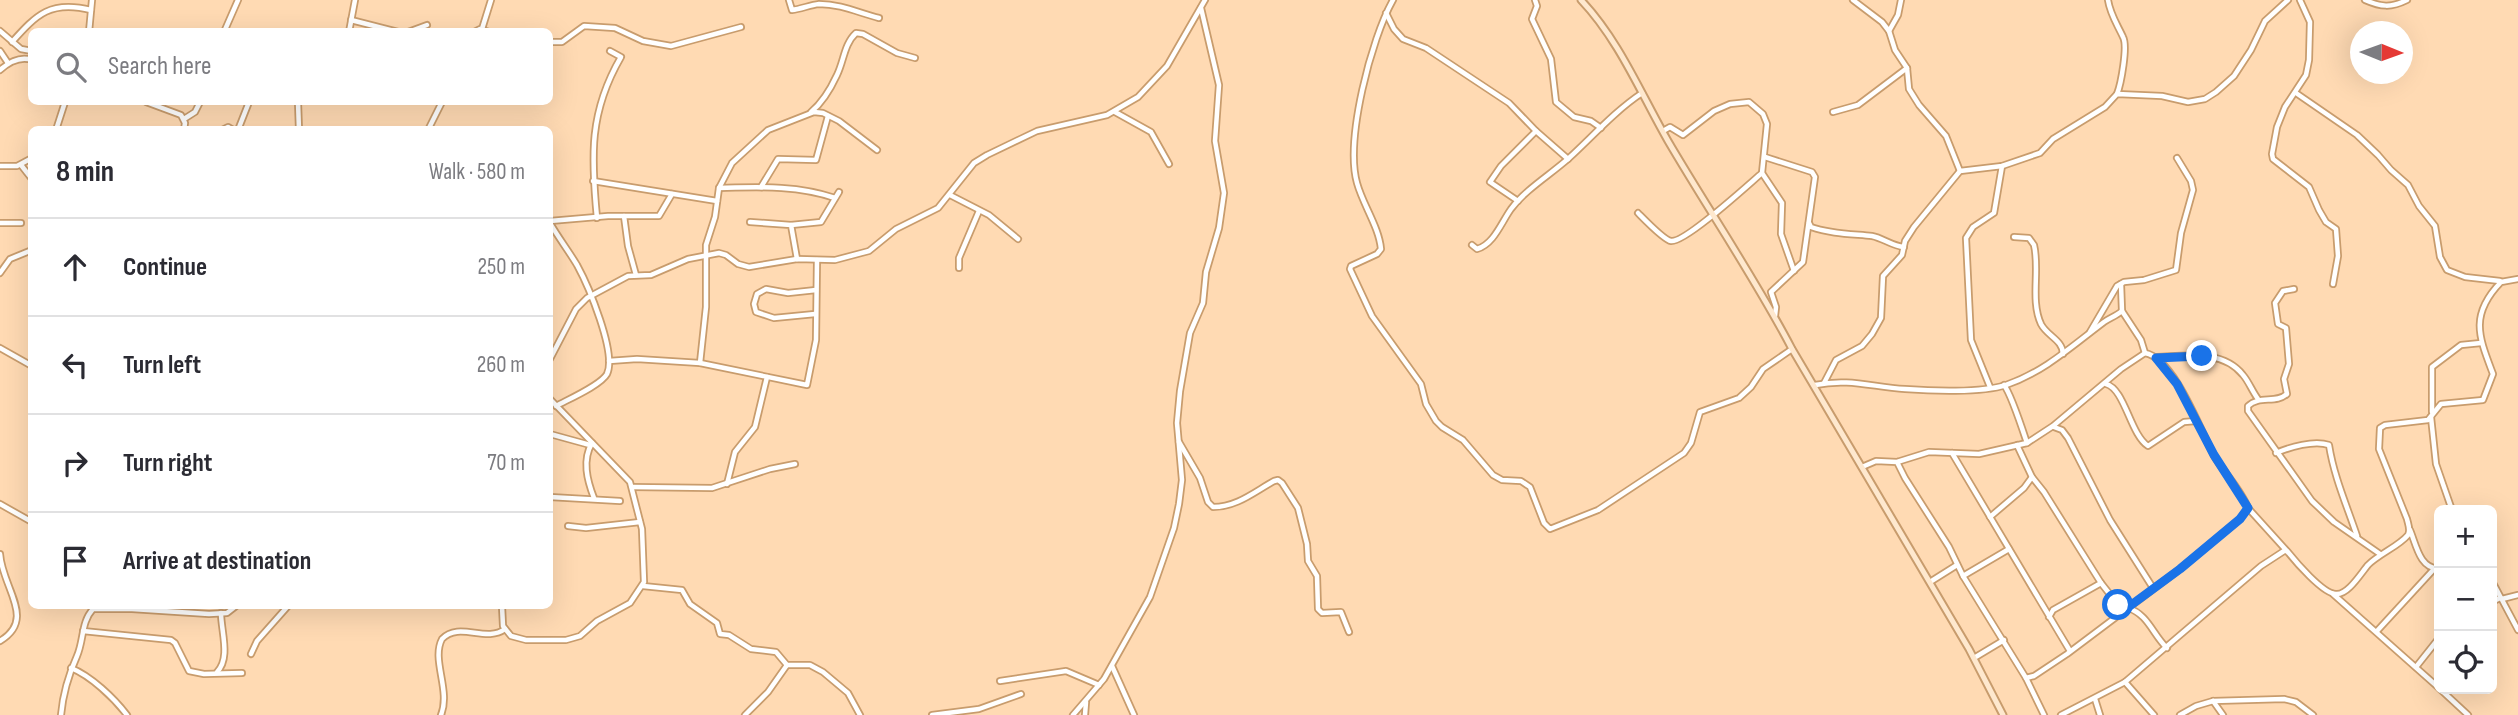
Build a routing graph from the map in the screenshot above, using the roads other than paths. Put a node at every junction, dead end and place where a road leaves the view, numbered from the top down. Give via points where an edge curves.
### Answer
1 (92, 0) edge
2 (238, 0) edge
3 (355, 0) edge
4 (491, 0) edge
5 (789, 0) edge
6 (1205, 0) edge
7 (1393, 0) edge
8 (1535, 0) edge
9 (1581, 0) edge
10 (1853, 0) edge
11 (1901, 0) edge
12 (2108, 0) edge
13 (2288, 0) edge
14 (2300, 0) edge
15 (2365, 0) edge
16 (2407, 0) edge
17 (1201, 7) junction
18 (92, 10) junction
19 (1386, 13) junction
20 (879, 18) dead end
21 (351, 20) junction
22 (427, 25) dead end
23 (740, 27) dead end
24 (90, 28) edge
25 (226, 28) edge
26 (350, 28) edge
27 (382, 28) edge
28 (419, 28) edge
29 (482, 28) edge
30 (0, 31) edge
31 (1889, 31) junction
32 (12, 43) junction
33 (553, 43) edge
34 (0, 51) edge
35 (28, 51) edge
36 (610, 51) dead end
37 (915, 58) dead end
38 (28, 60) edge
39 (8, 63) junction
40 (1907, 68) junction
41 (0, 70) edge
42 (1642, 93) junction
43 (2296, 93) junction
44 (2118, 94) junction
45 (64, 105) edge
46 (156, 105) edge
47 (198, 105) edge
48 (248, 105) edge
49 (298, 105) edge
50 (440, 105) edge
51 (1115, 112) junction
52 (1833, 112) dead end
53 (810, 113) junction
54 (828, 116) junction
55 (184, 119) junction
56 (57, 126) edge
57 (184, 126) edge
58 (237, 126) edge
59 (299, 126) edge
60 (430, 126) edge
61 (1601, 128) junction
62 (1536, 131) junction
63 (1663, 131) junction
64 (877, 150) dead end
65 (1765, 157) junction
66 (2177, 158) dead end
67 (1568, 159) junction
68 (28, 161) edge
69 (1169, 164) dead end
70 (21, 165) junction
71 (0, 166) edge
72 (2002, 166) junction
73 (1960, 171) junction
74 (1762, 173) junction
75 (28, 174) edge
76 (593, 181) junction
77 (761, 187) junction
78 (719, 188) junction
79 (839, 192) dead end
80 (672, 194) junction
81 (950, 195) junction
82 (835, 198) junction
83 (717, 201) junction
84 (1518, 201) junction
85 (979, 211) junction
86 (1638, 213) dead end
87 (624, 216) junction
88 (1713, 216) junction
89 (597, 218) junction
90 (553, 222) edge
91 (750, 222) dead end
92 (0, 223) edge
93 (22, 223) dead end
94 (1809, 223) junction
95 (791, 225) junction
96 (553, 227) edge
97 (2014, 237) dead end
98 (1018, 239) dead end
99 (1472, 245) dead end
100 (1904, 247) junction
101 (28, 252) edge
102 (705, 256) junction
103 (797, 259) junction
104 (817, 260) junction
105 (959, 268) dead end
106 (1794, 271) junction
107 (0, 273) edge
108 (636, 275) junction
109 (2518, 279) edge
110 (2501, 282) junction
111 (2120, 284) junction
112 (2333, 284) dead end
113 (2294, 289) dead end
114 (816, 290) junction
115 (590, 296) junction
116 (2122, 311) junction
117 (815, 314) junction
118 (1774, 316) junction
119 (2089, 334) junction
120 (2481, 343) junction
121 (0, 348) edge
122 (1792, 349) junction
123 (553, 353) edge
124 (2145, 353) junction
125 (2063, 355) junction
126 (2156, 358) junction
127 (609, 361) junction
128 (700, 363) junction
129 (28, 364) edge
130 (767, 377) junction
131 (2015, 381) junction
132 (1824, 383) junction
133 (2105, 384) junction
134 (1815, 385) junction
135 (2004, 385) junction
136 (1990, 387) junction
137 (2010, 392) junction
138 (2259, 400) junction
139 (553, 402) edge
140 (556, 406) junction
141 (2431, 415) junction
142 (2196, 421) junction
143 (2053, 426) junction
144 (553, 435) edge
145 (1178, 442) junction
146 (2026, 443) junction
147 (591, 444) junction
148 (2017, 445) junction
149 (1952, 453) junction
150 (2276, 453) junction
151 (1897, 462) junction
152 (795, 464) dead end
153 (1862, 467) junction
154 (2032, 477) junction
155 (727, 484) junction
156 (632, 487) junction
157 (553, 497) edge
158 (594, 498) junction
159 (620, 501) dead end
160 (0, 504) edge
161 (2450, 505) edge
162 (2248, 508) junction
163 (1990, 517) junction
164 (28, 520) edge
165 (640, 522) junction
166 (568, 526) dead end
167 (2410, 529) junction
168 (2357, 538) junction
169 (2009, 549) junction
170 (2287, 551) junction
171 (0, 554) edge
172 (2380, 554) junction
173 (1957, 565) junction
174 (2434, 566) edge
175 (2434, 571) edge
176 (1964, 576) junction
177 (1930, 582) junction
178 (2101, 583) junction
179 (643, 586) junction
180 (2153, 588) junction
181 (2497, 591) edge
182 (2333, 594) junction
183 (2518, 595) edge
184 (2501, 599) junction
185 (2497, 600) edge
186 (93, 609) edge
187 (151, 609) edge
188 (233, 609) edge
189 (285, 609) edge
190 (502, 609) edge
191 (2044, 609) junction
192 (2053, 610) junction
193 (2125, 610) junction
194 (221, 613) junction
195 (2049, 617) junction
196 (505, 629) junction
197 (2518, 630) edge
198 (83, 631) junction
199 (2377, 631) junction
200 (1349, 632) dead end
201 (2004, 640) junction
202 (0, 641) edge
203 (2434, 644) edge
204 (2167, 648) junction
205 (2070, 651) junction
206 (251, 654) dead end
207 (1975, 658) junction
208 (787, 665) junction
209 (1112, 665) junction
210 (2416, 667) junction
211 (71, 668) junction
212 (217, 672) junction
213 (242, 673) dead end
214 (2026, 678) junction
215 (1000, 681) dead end
216 (2125, 682) junction
217 (2434, 683) edge
218 (1099, 685) junction
219 (1021, 694) dead end
220 (2446, 694) edge
221 (1087, 699) junction
222 (2095, 699) junction
223 (2213, 701) junction
224 (61, 715) edge
225 (127, 715) edge
226 (441, 715) edge
227 (745, 715) edge
228 (860, 715) edge
229 (932, 715) edge
230 (1073, 715) edge
231 (1085, 715) edge
232 (1134, 715) edge
233 (2003, 715) edge
234 (2044, 715) edge
235 (2061, 715) edge
236 (2100, 715) edge
237 (2154, 715) edge
238 (2180, 715) edge
239 (2223, 715) edge
240 (2313, 715) edge
241 (2468, 715) edge

1 - 18 street
2 - 25 street
3 - 21 street
4 - 29 street
5 - 20 street via 792,10 818,4 856,9
6 - 17 street
7 - 19 street
8 - 61 street via 1532,19 1551,59 1556,102 1574,117
9 - 42 main road via 1620,53
10 - 31 street
11 - 31 street
12 - 44 street via 2125,40
13 - 44 street via 2259,29 2234,76 2205,99 2188,102
14 - 43 street via 2310,22 2309,60
15 - 16 street via 2390,6
17 - 51 street via 1167,66 1138,97
17 - 145 street via 1219,85 1215,141 1224,192 1203,303 1190,333 1180,391
18 - 24 street
18 - 32 street via 54,3
19 - 62 street via 1403,39 1473,78 1509,103
19 - 122 street via 1363,86 1353,157 1356,181 1381,249 1350,269 1372,316 1421,384 1436,421 1463,440 1493,475 1530,487 1550,529 1598,509 1684,453 1700,412 1739,398 1763,369
21 - 26 street
21 - 27 street
22 - 28 street
23 - 33 street via 671,46 643,41 615,28 584,26 562,43
30 - 32 street
31 - 40 street
32 - 35 street
34 - 39 street
36 - 76 street via 621,57 599,106
37 - 53 street via 856,33 837,75
38 - 39 street
39 - 41 street
40 - 52 street via 1858,105
40 - 73 street via 1909,89 1946,136
42 - 61 street
42 - 63 main road
43 - 110 street via 2357,135 2408,184 2435,226 2447,270
43 - 112 street via 2277,127 2272,154 2309,187 2326,222 2336,229
44 - 72 street via 2040,153
45 - 56 street
46 - 55 street
47 - 55 street
48 - 58 street
49 - 59 street
50 - 60 street
51 - 69 street via 1151,132
51 - 81 street via 1037,131 987,155 974,163
53 - 54 street
53 - 78 street via 760,135 732,163
54 - 64 street
54 - 77 street via 816,160 778,159
55 - 57 street
61 - 67 street
62 - 67 street
62 - 84 street via 1489,182
63 - 65 street via 1670,127 1682,135 1714,111 1747,101 1766,118
63 - 88 main road
65 - 74 street
65 - 94 street via 1813,174
66 - 111 street via 2193,190 2176,270
67 - 84 street
68 - 70 street
70 - 71 street
70 - 75 street
72 - 73 street
72 - 136 street via 1994,213 1966,238 1971,340
73 - 100 street via 1914,227
74 - 88 street
74 - 106 street via 1782,203 1782,234
76 - 80 street
76 - 89 street
77 - 78 street
77 - 82 street via 806,189
78 - 83 street
79 - 82 street
80 - 83 street
80 - 87 street via 659,216
81 - 85 street
81 - 104 street via 938,208 896,229 869,251
82 - 95 street via 821,222
83 - 102 street
84 - 99 street via 1484,247
85 - 98 street
85 - 105 street
86 - 88 street via 1671,241
87 - 89 street
87 - 108 street
88 - 118 main road
89 - 90 street
91 - 95 street
92 - 93 street
94 - 100 street via 1826,231 1873,236
94 - 106 street via 1803,262
95 - 103 street
96 - 115 street
97 - 125 street via 2029,238 2034,245 2040,322 2063,346
100 - 132 street via 1882,276 1878,326 1862,346 1836,360
101 - 107 street via 10,259
102 - 103 street via 724,254 749,267
102 - 108 street via 654,274
102 - 128 street
103 - 104 street
104 - 114 street
106 - 118 street via 1771,292
108 - 115 street
109 - 110 street
110 - 120 street via 2480,313
111 - 116 street
111 - 119 street
113 - 138 street via 2283,290 2275,303 2278,324 2286,328 2287,394
114 - 117 street
114 - 117 street via 788,293 766,289 757,294 754,304 756,312 774,318
115 - 123 street via 572,314
115 - 127 street
116 - 119 street
116 - 124 street
117 - 130 street via 816,340 807,385
118 - 122 main road
119 - 125 street
120 - 141 street via 2461,345 2432,367
120 - 141 street via 2493,374 2483,400 2445,403
121 - 129 street
122 - 134 main road
124 - 126 street
124 - 133 street
125 - 131 street
126 - 138 street via 2202,356 2227,362 2243,375
126 - 142 street via 2177,384
127 - 128 street
127 - 140 street via 601,381
128 - 130 street
130 - 155 street via 755,427 735,452
131 - 135 street
131 - 137 street
132 - 134 street
132 - 136 street via 1925,390
133 - 142 street via 2115,388 2148,446 2184,422
133 - 143 street
134 - 153 main road
135 - 136 street
135 - 137 street
137 - 146 street
138 - 150 street via 2248,406 2248,411
139 - 140 street
140 - 147 street
141 - 161 street via 2436,464
141 - 167 street via 2421,422 2385,425 2378,432 2382,460
142 - 162 street
143 - 146 street
143 - 180 street via 2068,438 2110,520
144 - 147 street
145 - 200 street via 1213,507 1248,497 1273,481 1282,483 1298,508 1308,561 1317,576 1318,608 1322,613 1341,612
145 - 209 street via 1182,480 1174,528 1155,587
146 - 148 street
147 - 156 street
147 - 158 street via 586,474
148 - 149 street via 1979,454
148 - 154 street
149 - 151 street via 1929,452
149 - 163 street
150 - 168 street via 2318,508
150 - 168 street via 2322,443 2329,446
151 - 153 street via 1876,461
151 - 173 street
152 - 155 street
153 - 177 main road
154 - 163 street
154 - 178 street
155 - 156 street via 688,489
156 - 165 street
157 - 158 street
158 - 159 street
160 - 164 street
162 - 170 street
162 - 180 street
163 - 169 street
165 - 166 street
165 - 179 street
167 - 172 street
167 - 174 street via 2422,560
168 - 172 street
169 - 176 street
169 - 191 street
170 - 182 street
170 - 204 street via 2261,566
171 - 202 street via 18,621
172 - 182 street via 2347,588
173 - 176 street
173 - 177 street
175 - 199 street
176 - 201 street
177 - 207 main road
178 - 192 street
178 - 193 street
179 - 196 street via 630,603 573,639 526,640
179 - 208 street via 682,590 691,606 717,623 720,634 751,649 776,652
180 - 193 street
181 - 184 street
182 - 199 street
183 - 184 street
184 - 185 street
184 - 197 street
186 - 198 street
187 - 194 street
188 - 194 street
189 - 206 street
190 - 196 street
191 - 192 street
191 - 195 street
192 - 195 street
193 - 204 street via 2136,611
193 - 205 street
194 - 212 street via 224,657
195 - 205 street
196 - 226 street via 494,634 451,632 442,639
198 - 211 street
198 - 212 street via 171,640 188,671
199 - 210 street
201 - 207 street
201 - 214 street
203 - 210 street
204 - 216 street
205 - 214 street
207 - 233 main road
208 - 227 street
208 - 228 street via 810,665 823,672 848,693
209 - 218 street
209 - 232 street
210 - 217 street
211 - 224 street
211 - 225 street via 109,694
212 - 213 street
214 - 234 street
215 - 218 street via 1066,671
216 - 222 street
216 - 237 street
218 - 221 street
219 - 229 street via 979,709
220 - 241 street
221 - 230 street
221 - 231 street
222 - 235 street
222 - 236 street
223 - 238 street
223 - 239 street
223 - 240 street via 2284,699

